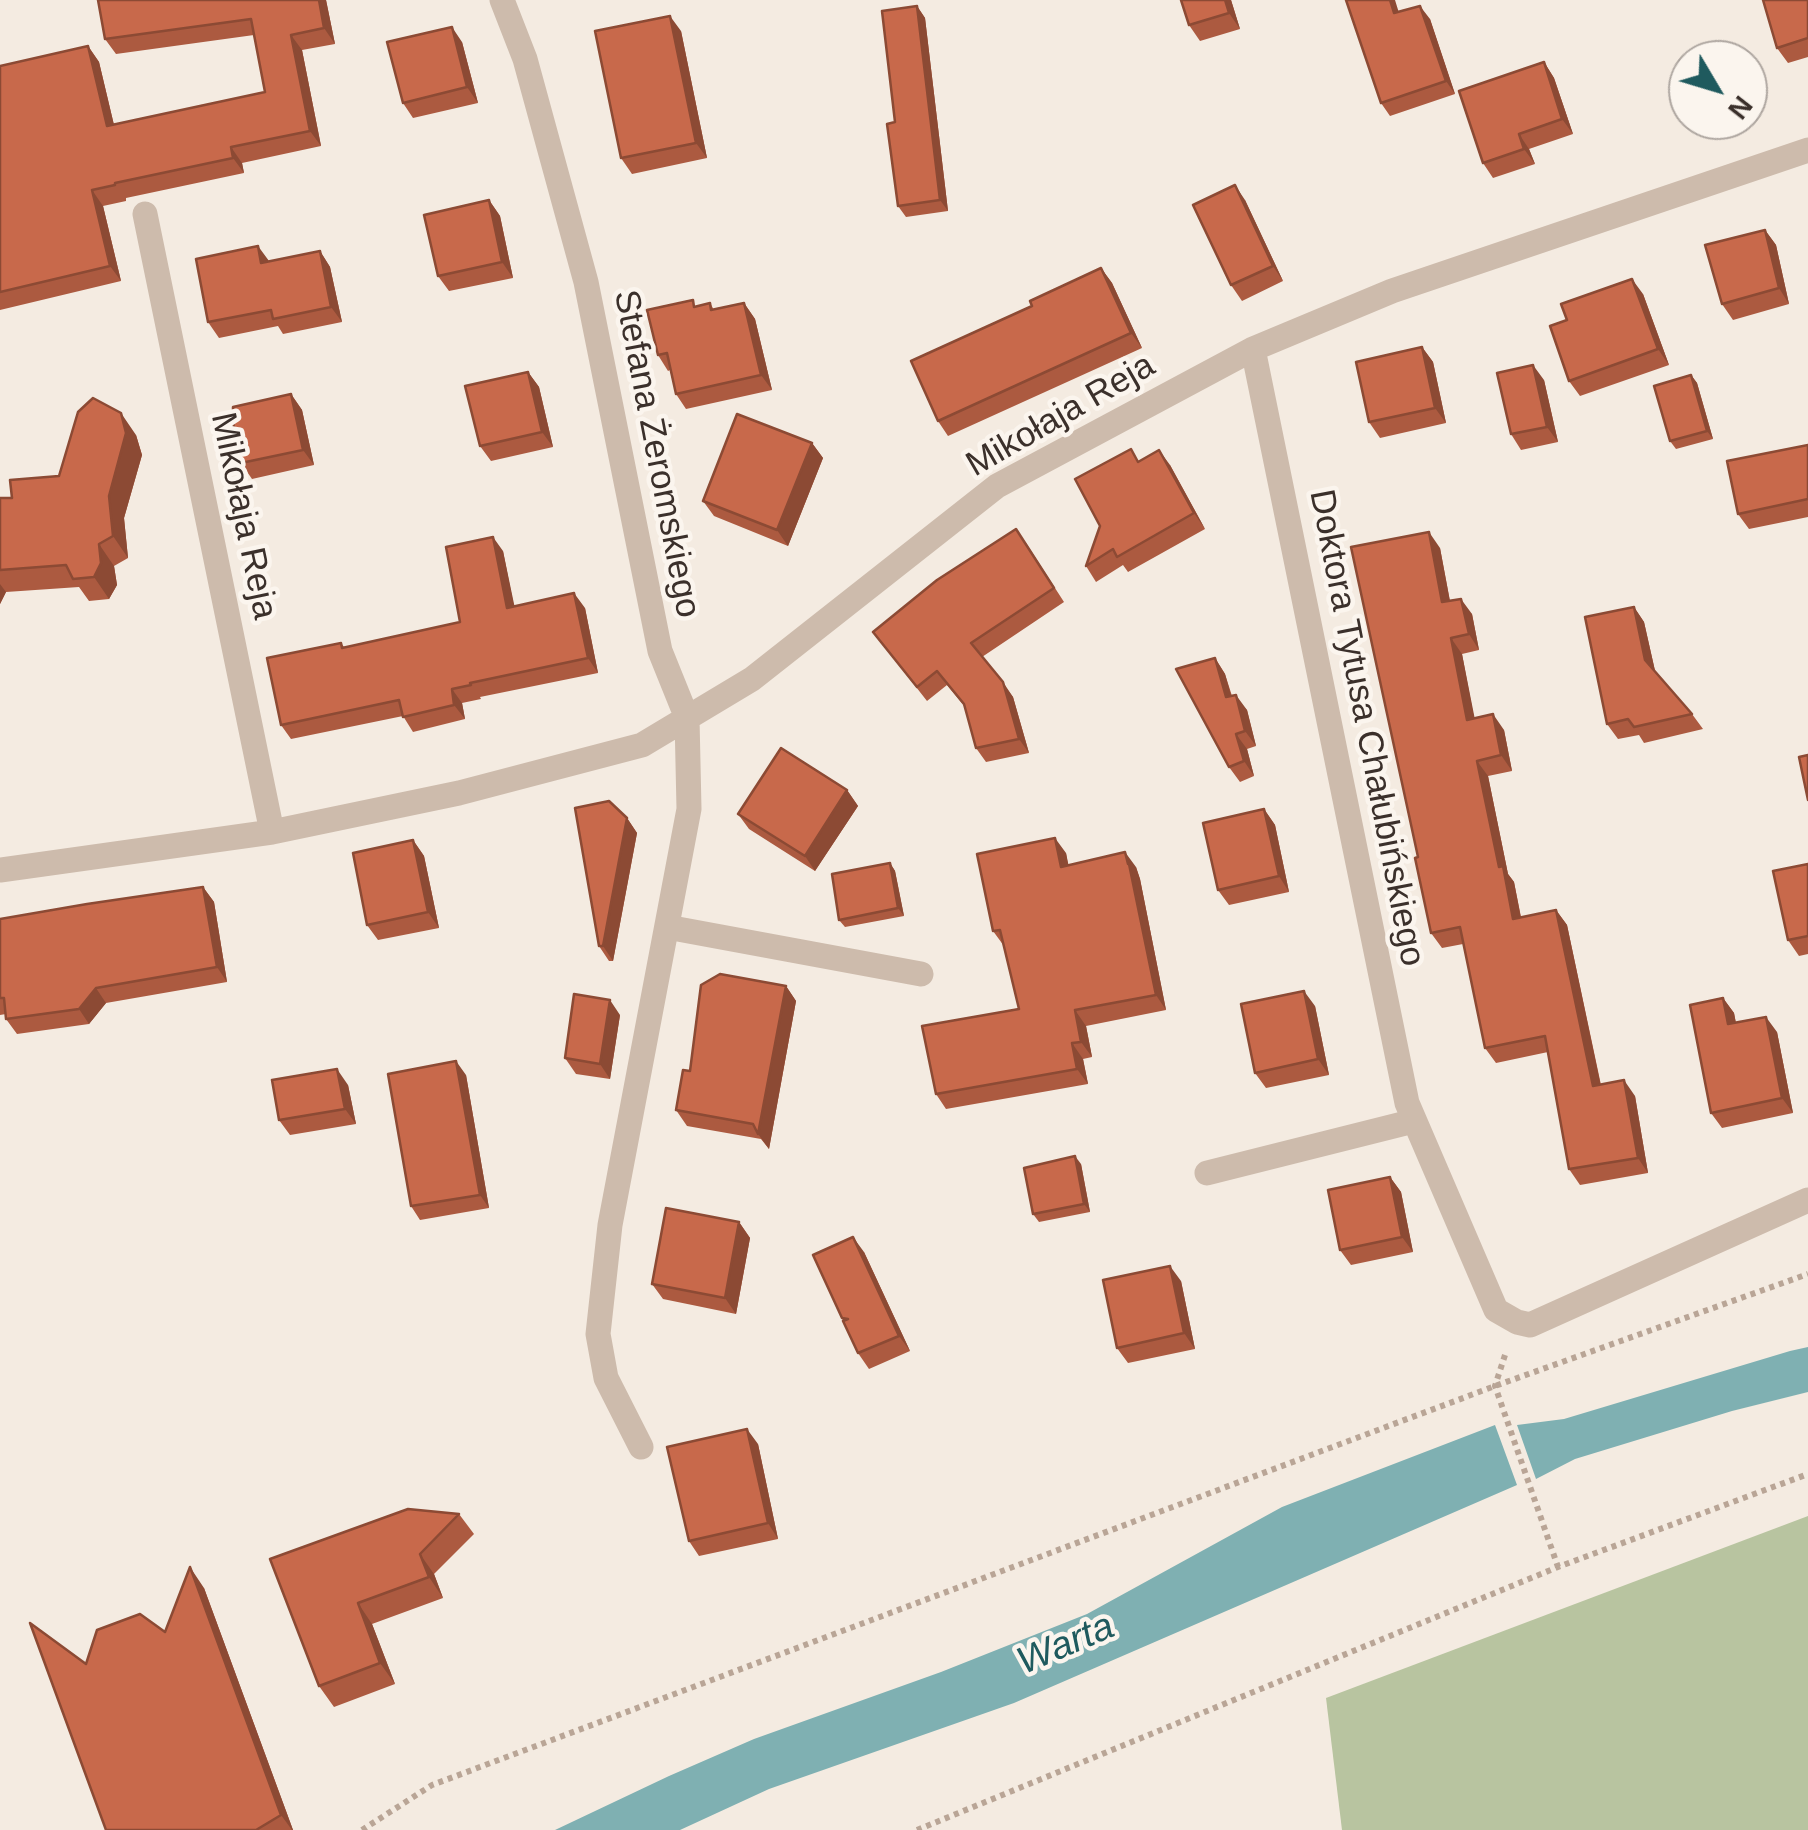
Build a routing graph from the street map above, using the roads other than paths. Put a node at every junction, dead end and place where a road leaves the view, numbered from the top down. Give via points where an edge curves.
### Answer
1 (502, 0) edge
2 (1808, 150) edge
3 (144, 214) dead end
4 (1253, 349) junction
5 (688, 718) junction
6 (272, 832) junction
7 (0, 870) edge
8 (667, 927) junction
9 (921, 974) dead end
10 (1414, 1121) junction
11 (1206, 1172) dead end
12 (1808, 1200) edge
13 (641, 1447) dead end

1 - 5 street, Stefana Żeromskiego via 586,282 660,651
2 - 4 street, Mikołaja Reja via 1392,291
3 - 6 street, Mikołaja Reja
4 - 5 street, Mikołaja Reja via 997,486 752,679
4 - 10 street, Doktora Tytusa Chałubińskiego
5 - 6 street, Mikołaja Reja via 642,745
5 - 8 street, Stefana Żeromskiego via 689,808
6 - 7 street, Mikołaja Reja
8 - 9 street
8 - 13 street, Stefana Żeromskiego via 610,1225 598,1334 606,1378
10 - 11 street
10 - 12 street, Doktora Tytusa Chałubińskiego via 1496,1310 1516,1322 1530,1324

